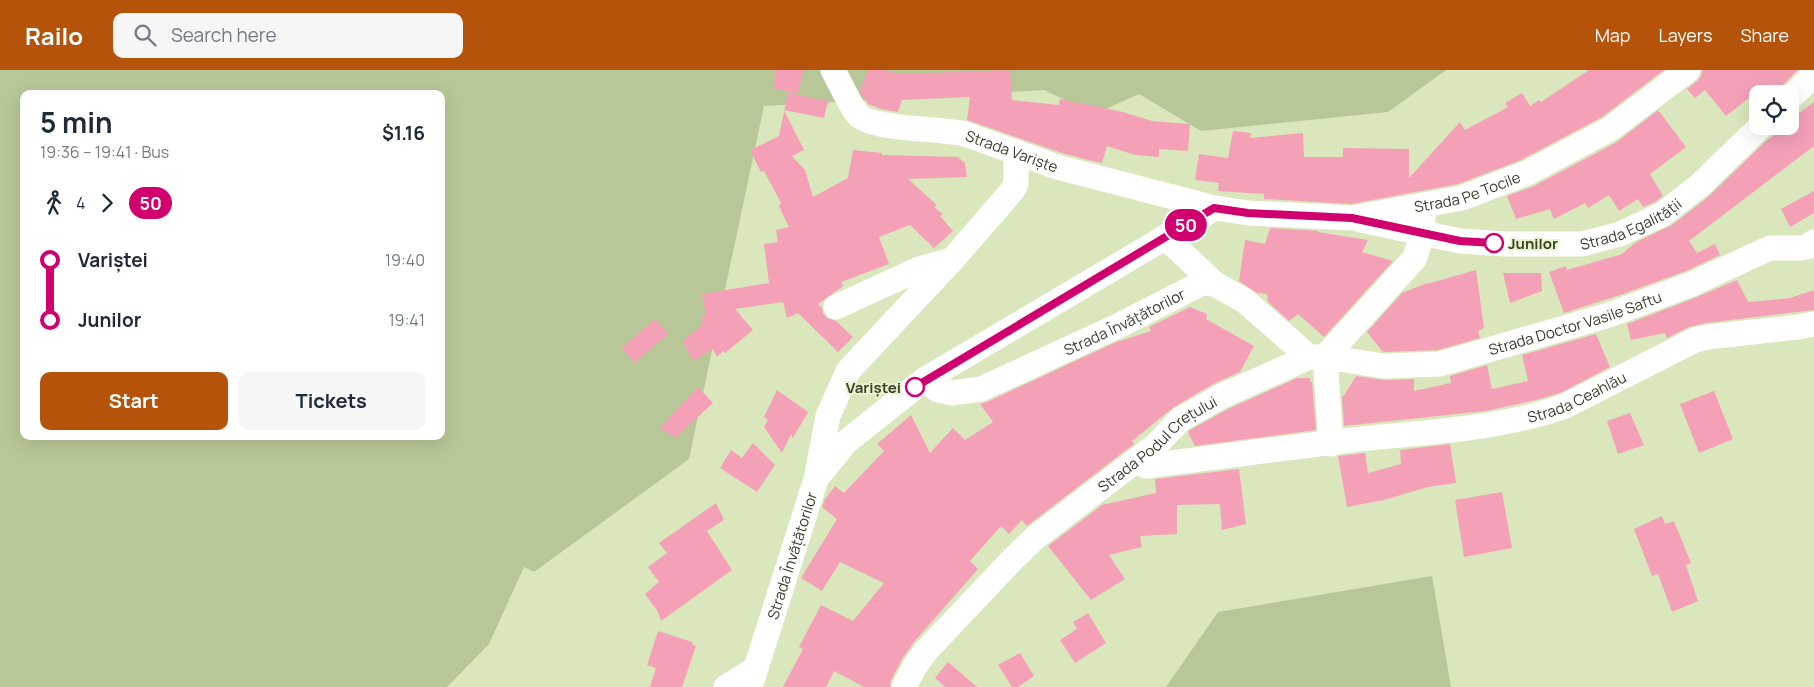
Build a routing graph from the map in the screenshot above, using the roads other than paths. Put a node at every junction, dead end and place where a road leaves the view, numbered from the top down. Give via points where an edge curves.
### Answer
1 (833, 70) edge
2 (1688, 70) edge
3 (1814, 75) edge
4 (1799, 89) edge
5 (1752, 135) edge
6 (1016, 152) junction
7 (1424, 205) junction
8 (1214, 208) junction
9 (1352, 218) junction
10 (1422, 233) junction
11 (1165, 237) junction
12 (1814, 242) edge
13 (952, 260) junction
14 (1215, 284) junction
15 (836, 307) dead end
16 (1814, 324) edge
17 (1317, 357) junction
18 (924, 380) junction
19 (1331, 444) junction
20 (1146, 466) dead end
21 (816, 479) junction
22 (752, 678) edge
23 (726, 687) edge
24 (904, 687) edge

1 - 6 street, Strada Variște via 858,115 872,122 950,130
2 - 7 street, Strada Pe Tocile via 1610,129 1528,173 1462,198
3 - 4 street
5 - 10 street, Strada Egalității via 1699,186 1662,214 1620,234 1582,244 1551,244 1460,241
6 - 8 street, Strada Variște via 1057,167
6 - 13 street via 1016,184 1012,191
7 - 9 street, Strada Pe Tocile
7 - 10 street, Strada Podul Crețului
8 - 9 street, Strada Pe Tocile via 1248,213
8 - 11 street, Strada Învățătorilor
9 - 10 street, Strada Egalității
10 - 17 street, Strada Podul Crețului via 1414,259
11 - 14 street
11 - 18 street, Strada Învățătorilor
12 - 17 street, Strada Doctor Vasile Saftu via 1801,248 1770,248 1692,284 1609,314 1440,364 1384,366
13 - 15 street via 919,268
13 - 21 street via 848,372 828,416
14 - 17 street via 1245,301
14 - 18 street, Strada Învățătorilor via 1202,283 981,389 945,392
16 - 19 street, Strada Ceahlău via 1695,340 1546,413 1421,434
17 - 19 street
17 - 24 street, Strada Podul Crețului via 1222,396 1181,418 1155,446 1036,537 1012,560 926,650
18 - 21 street, Strada Învățătorilor via 846,442
19 - 20 street, Strada Ceahlău
21 - 22 street, Strada Învățătorilor
22 - 23 street

